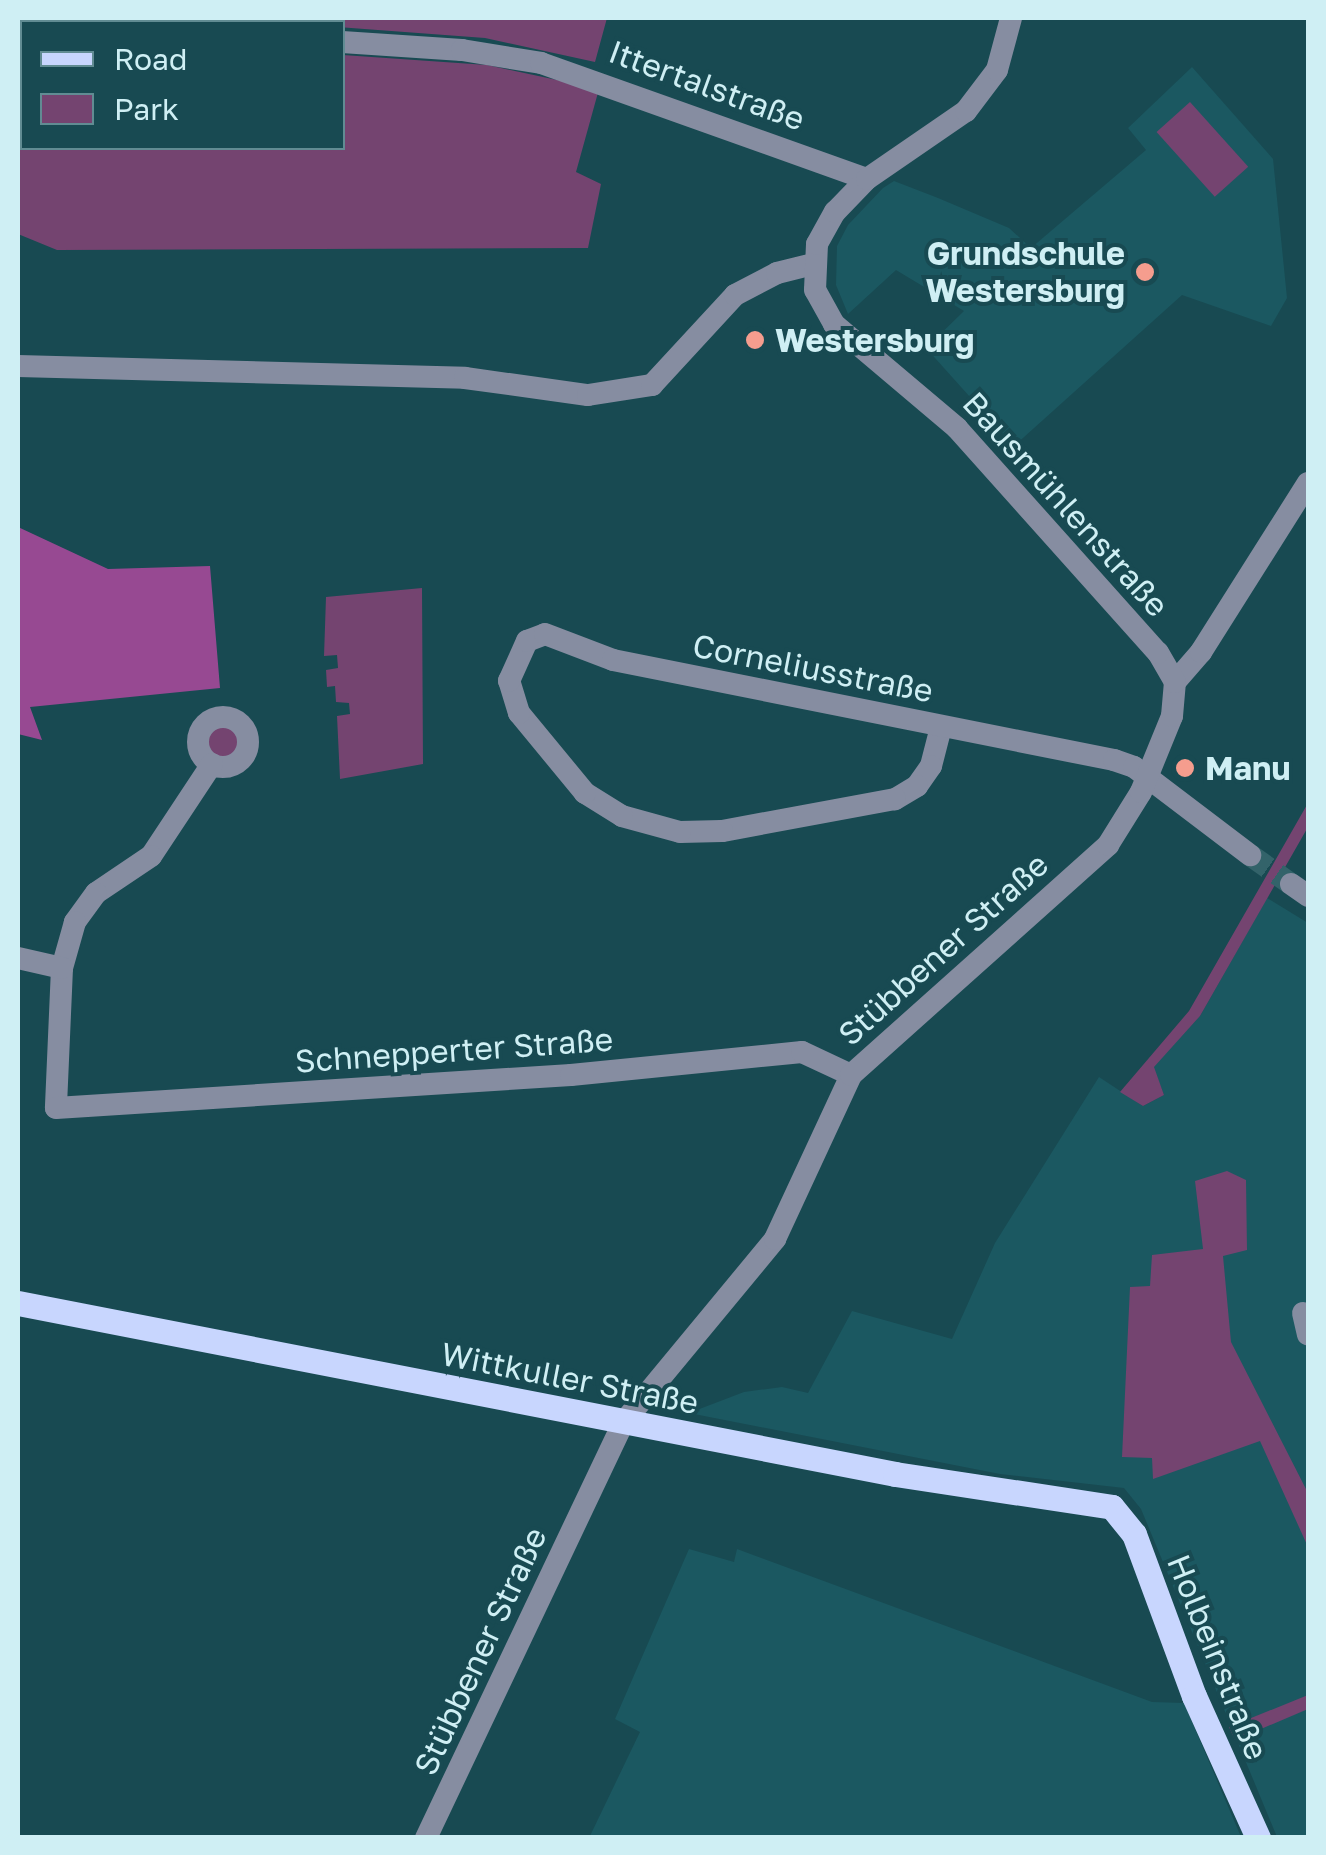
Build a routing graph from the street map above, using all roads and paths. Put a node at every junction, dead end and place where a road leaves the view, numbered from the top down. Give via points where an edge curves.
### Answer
1 (1011, 18) edge
2 (345, 42) edge
3 (868, 179) junction
4 (814, 264) junction
5 (18, 366) edge
6 (1308, 483) edge
7 (1175, 682) junction
8 (941, 727) junction
9 (212, 764) dead end
10 (1148, 778) junction
11 (1250, 855) tunnel mouth
12 (18, 958) edge
13 (62, 968) junction
14 (851, 1075) junction
15 (18, 1303) edge
16 (623, 1423) junction
17 (1112, 1507) joint
18 (426, 1838) edge
19 (1258, 1838) edge

1 - 3 street via 998,70 966,111
2 - 3 street, Ittertalstraße via 541,63
3 - 4 street via 826,223
4 - 5 street via 777,272 734,295 652,385 588,395 466,378
4 - 7 street, Bausmühlenstraße via 816,290 834,324 957,428
6 - 7 street
7 - 10 street, Stübbener Straße via 1172,716
8 - 8 street, Corneliusstraße via 613,660 545,634 527,640 512,668 510,698 585,793 622,816 680,832 722,832 894,798 917,786 931,766
8 - 10 street, Corneliusstraße via 1114,760
9 - 13 street via 151,856 84,906
10 - 11 street, Corneliusstraße
10 - 14 street, Stübbener Straße via 1108,845
12 - 13 street
13 - 14 street, Schnepperter Straße via 56,1108 571,1075 802,1052
14 - 16 street, Stübbener Straße via 775,1239
15 - 16 main road, Wittkuller Straße
16 - 17 main road, Wittkuller Straße
16 - 18 street, Stübbener Straße
17 - 19 main road, Holbeinstraße via 1134,1534 1194,1696

